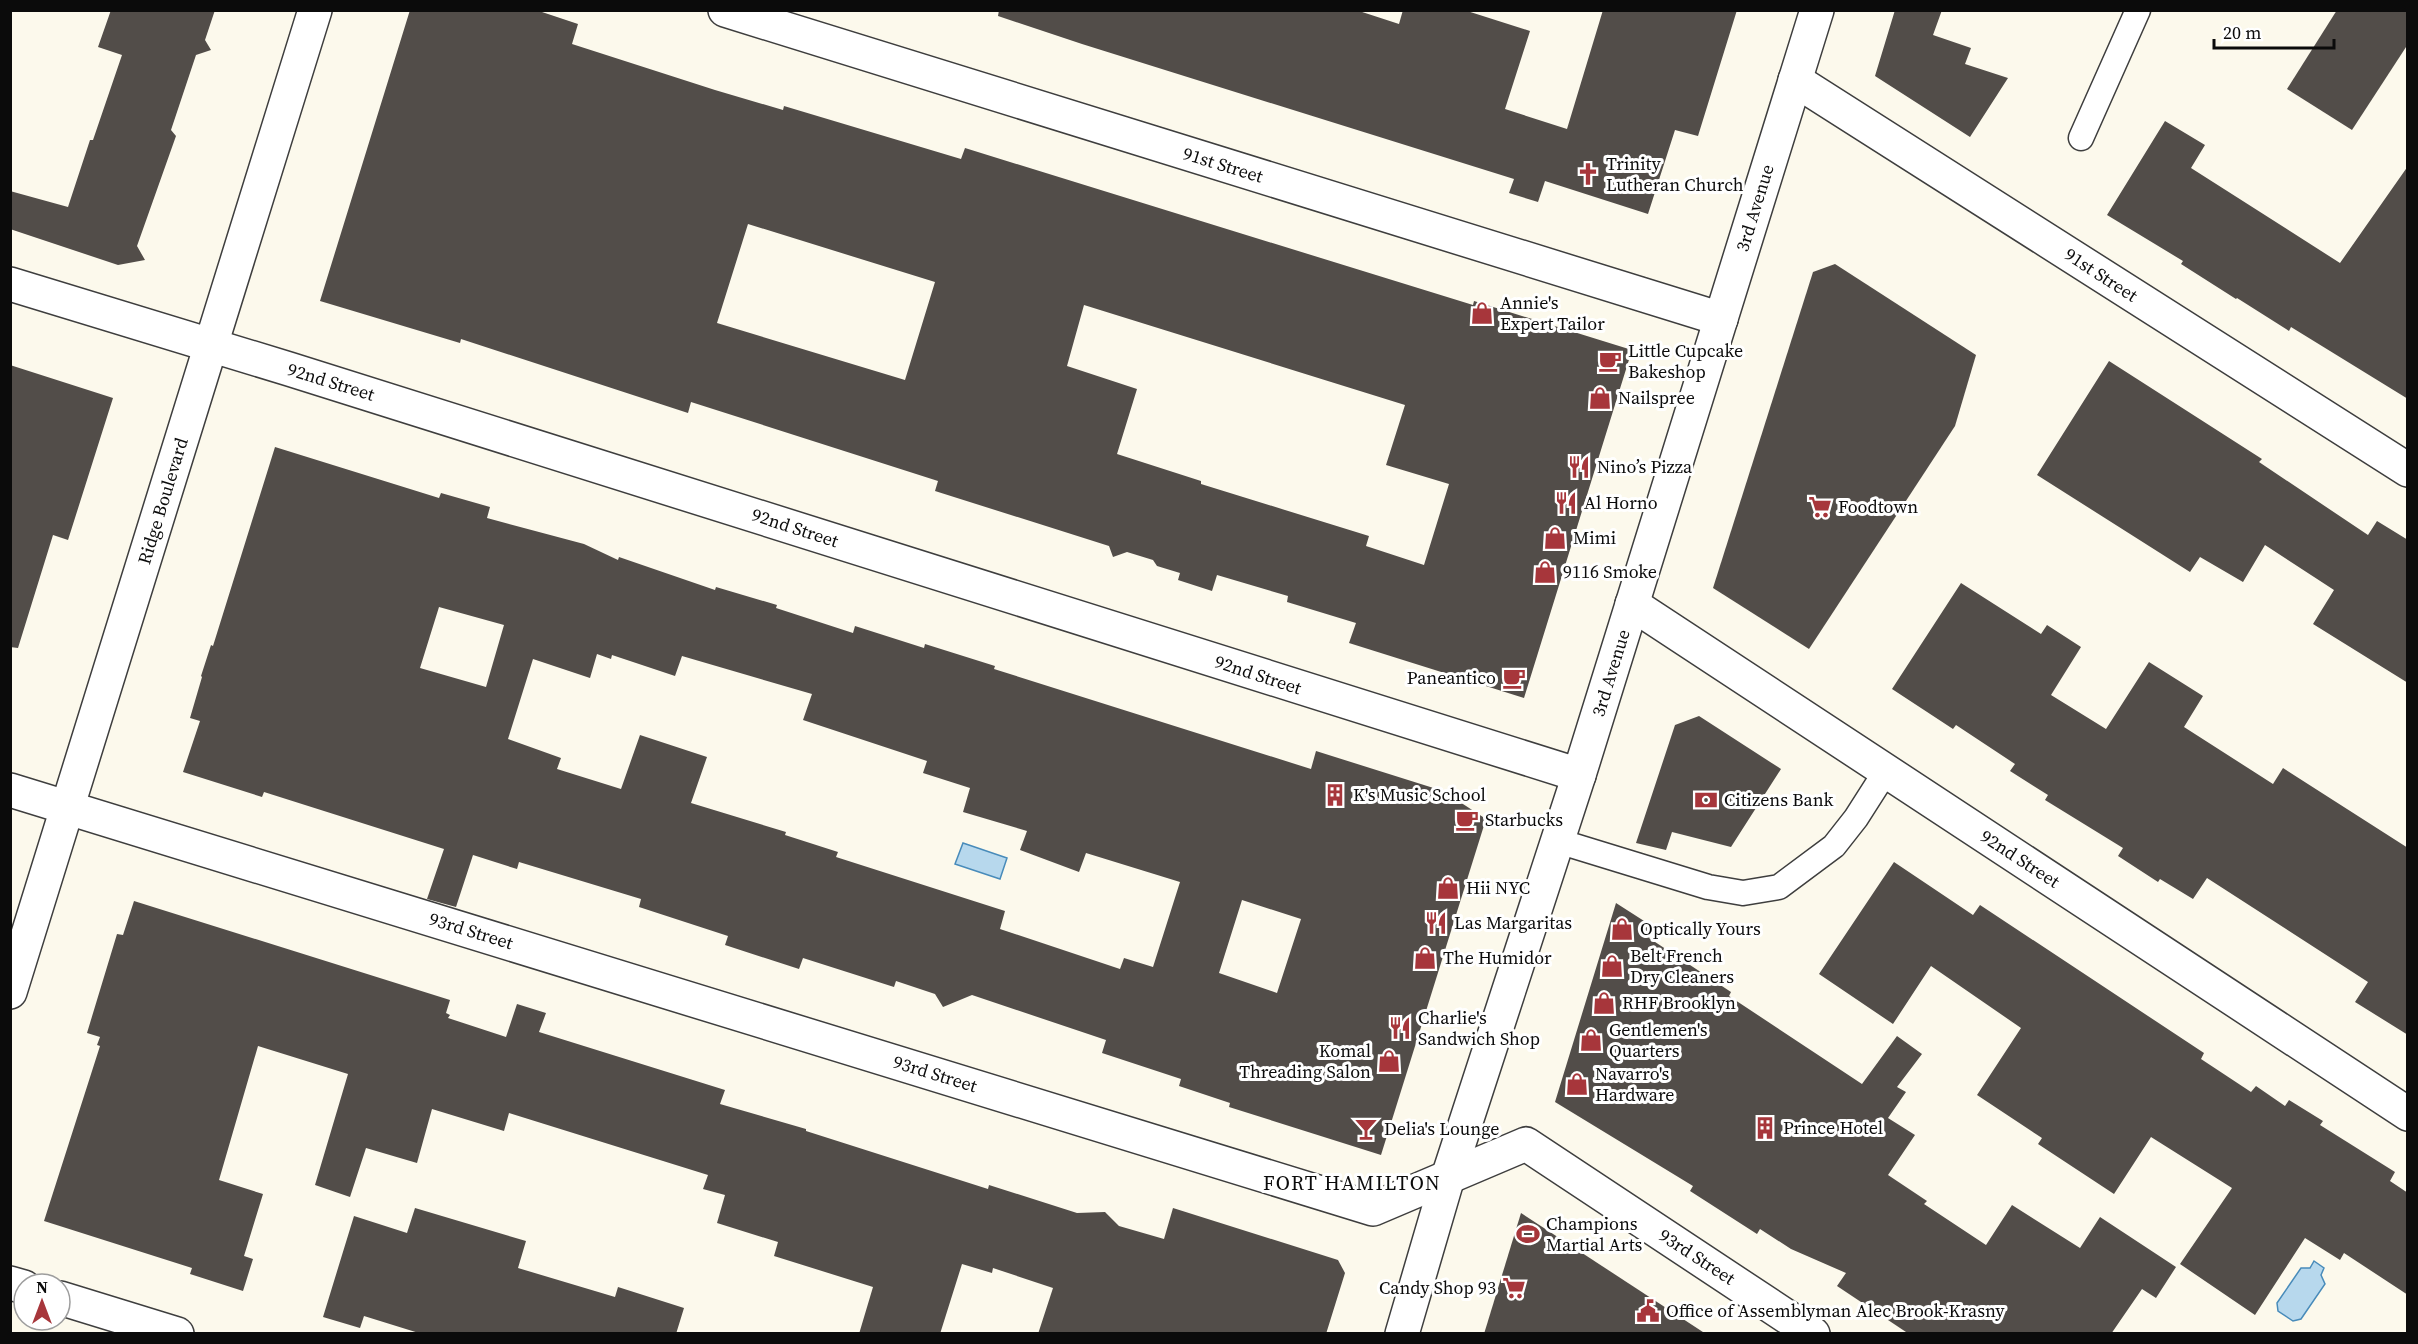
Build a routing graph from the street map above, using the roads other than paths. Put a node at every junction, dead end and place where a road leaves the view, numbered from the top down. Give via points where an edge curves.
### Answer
1 (315, 10) edge
2 (725, 10) edge
3 (1817, 10) edge
4 (2135, 11) edge
5 (1795, 80) junction
6 (2081, 138) dead end
7 (10, 284) edge
8 (1720, 319) junction
9 (211, 345) junction
10 (2408, 470) edge
11 (1632, 604) junction
12 (1886, 771) junction
13 (1579, 775) junction
14 (10, 790) edge
15 (68, 808) junction
16 (1558, 841) junction
17 (10, 992) edge
18 (2408, 1114) edge
19 (1448, 1177) junction
20 (72, 1302) edge
21 (164, 1331) edge
22 (1401, 1334) edge
23 (1813, 1334) edge

1 - 9 street, Ridge Boulevard
2 - 8 street, 91st Street
3 - 5 street, 3rd Avenue
4 - 6 lane
5 - 8 street, 3rd Avenue
5 - 10 street, 91st Street
7 - 9 street, 92nd Street
8 - 11 street, 3rd Avenue
9 - 13 street, 92nd Street
9 - 15 street, Ridge Boulevard
11 - 12 street, 92nd Street
11 - 13 street, 3rd Avenue
12 - 16 lane via 1834,846 1779,887 1743,893 1708,887
12 - 18 street, 92nd Street
13 - 16 street, 3rd Avenue
14 - 15 street, 93rd Street
15 - 17 street, Ridge Boulevard
15 - 19 street, 93rd Street via 1374,1209
16 - 19 street, 3rd Avenue
19 - 22 street, 3rd Avenue
19 - 23 street, 93rd Street via 1526,1144
20 - 21 street

